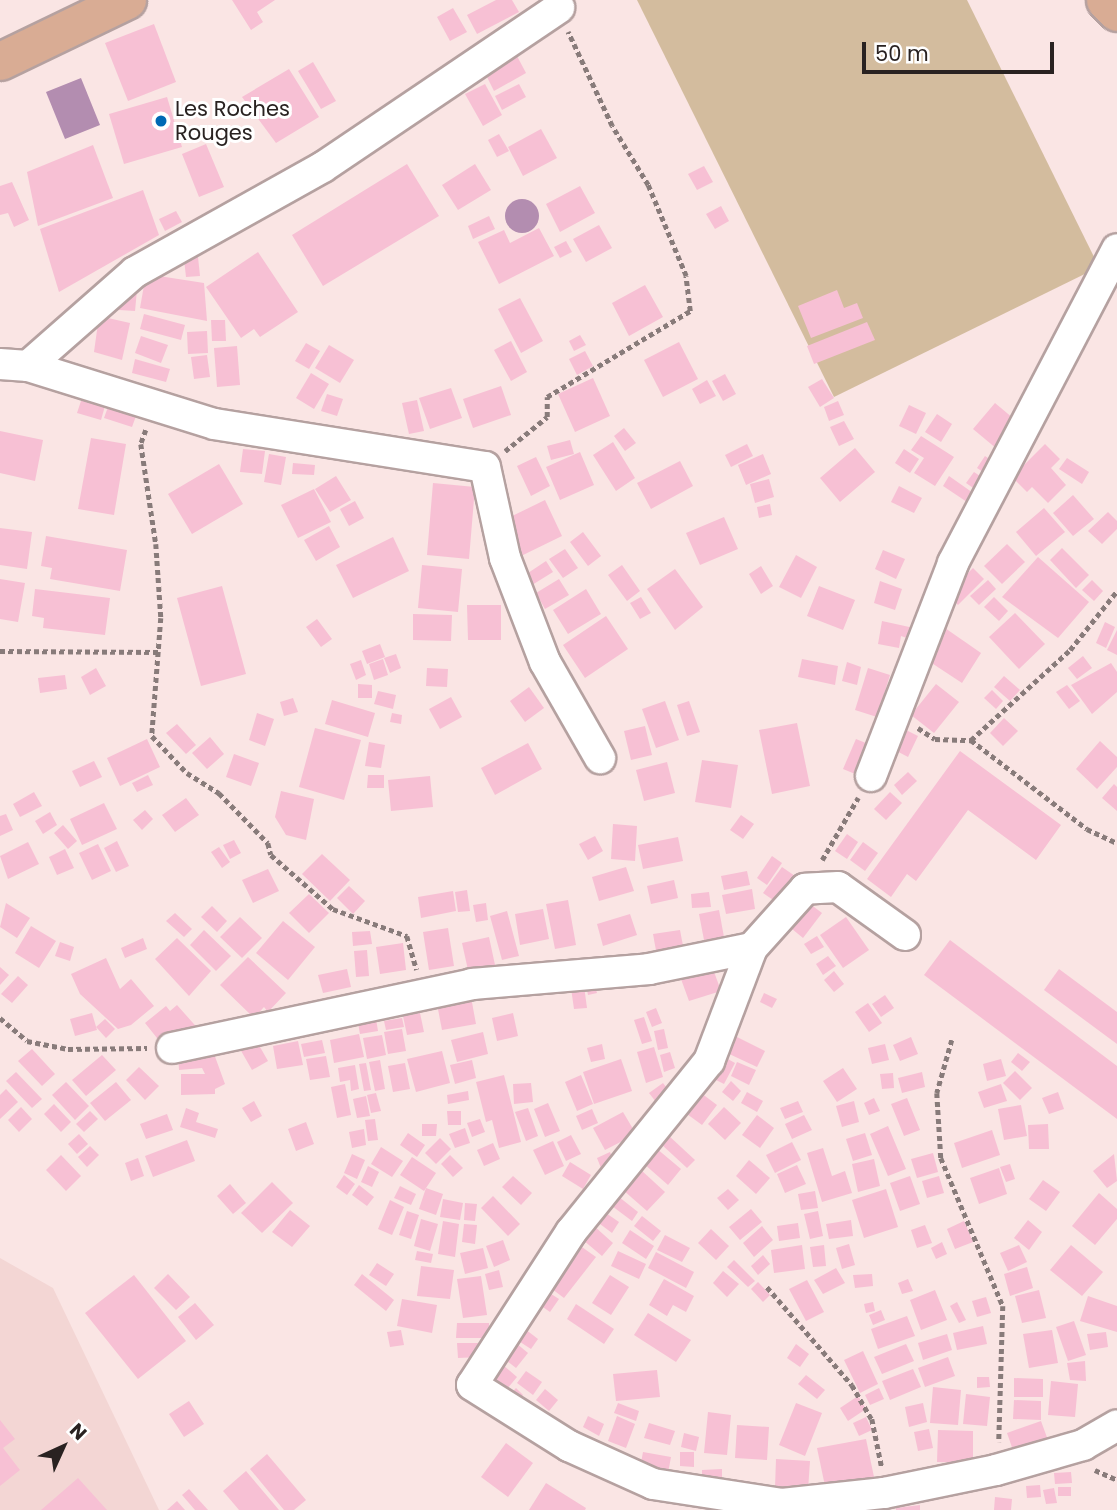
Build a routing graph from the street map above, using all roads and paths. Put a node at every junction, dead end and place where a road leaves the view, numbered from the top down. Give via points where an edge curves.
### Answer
1 (127, 0) edge
2 (1105, 0) edge
3 (559, 8) joint
4 (1117, 12) edge
5 (0, 61) edge
6 (1117, 249) edge
7 (14, 365) edge
8 (156, 406) junction
9 (485, 467) junction
10 (1117, 591) edge
11 (0, 651) edge
12 (158, 652) junction
13 (894, 712) junction
14 (971, 740) junction
15 (600, 758) dead end
16 (871, 776) joint
17 (1117, 843) edge
18 (805, 889) junction
19 (905, 935) dead end
20 (752, 948) junction
21 (424, 994) junction
22 (0, 1018) edge
23 (952, 1040) dead end
24 (172, 1048) joint
25 (767, 1287) dead end
26 (1117, 1425) edge
27 (996, 1470) junction
28 (885, 1502) edge

1 - 5 main road
2 - 4 main road
3 - 7 street via 323,167 135,272
3 - 9 path via 607,115 648,185 686,276 690,311 547,397 547,417
6 - 13 street via 953,562
7 - 8 street
8 - 9 street via 214,424
8 - 12 path via 141,444 156,544
9 - 15 street via 505,558 544,662
10 - 14 path via 1070,650
11 - 12 path
12 - 21 path via 152,736 187,773 219,793 268,843 271,855 333,909 407,936
13 - 14 path via 935,739
13 - 16 street
14 - 17 path via 1087,829
16 - 18 path
18 - 19 street via 838,887
18 - 20 street
20 - 21 street via 649,969 472,984
20 - 28 street via 709,1061 571,1232 472,1385 569,1446 653,1484 782,1504
21 - 24 street
22 - 24 path via 27,1041 68,1049
23 - 27 path via 937,1093 941,1158 1003,1306
25 - 28 path via 833,1360 873,1419
26 - 27 street via 1083,1445
27 - 28 street

